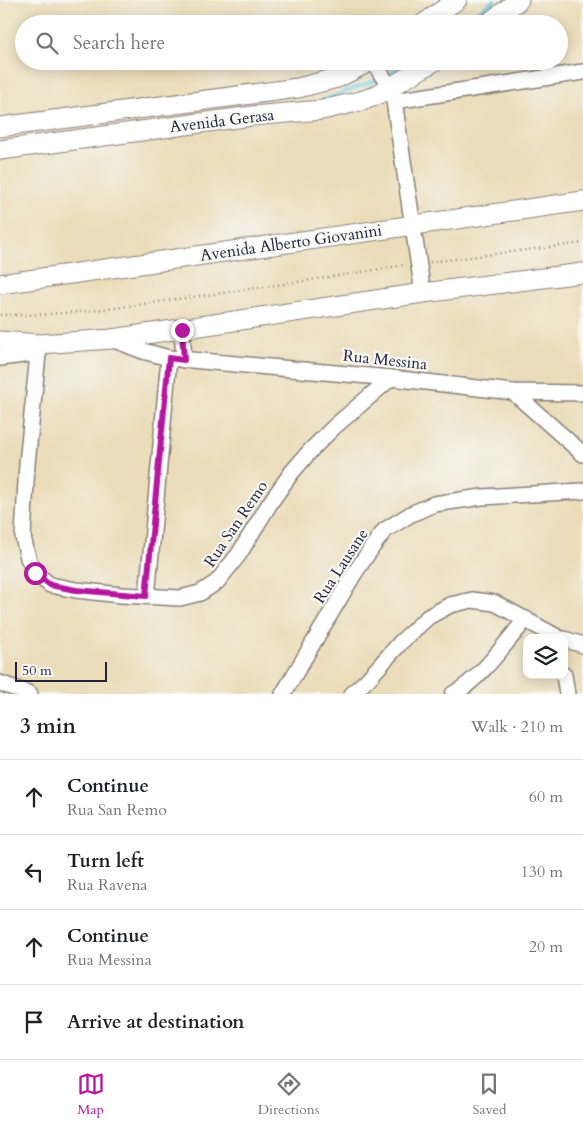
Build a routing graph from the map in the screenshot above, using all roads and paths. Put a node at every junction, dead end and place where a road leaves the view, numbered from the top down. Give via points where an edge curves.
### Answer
1 (457, 0) edge
2 (519, 0) edge
3 (436, 15) edge
4 (499, 15) edge
5 (405, 70) edge
6 (583, 72) edge
7 (382, 77) edge
8 (0, 127) edge
9 (0, 150) edge
10 (583, 201) edge
11 (412, 225) junction
12 (583, 243) edge
13 (418, 263) junction
14 (583, 273) edge
15 (0, 284) edge
16 (423, 293) junction
17 (0, 315) edge
18 (182, 330) junction
19 (112, 339) junction
20 (0, 341) edge
21 (39, 348) junction
22 (0, 358) edge
23 (176, 359) junction
24 (391, 378) junction
25 (513, 392) junction
26 (583, 393) edge
27 (583, 454) edge
28 (583, 491) edge
29 (146, 596) junction
30 (526, 619) junction
31 (552, 634) edge
32 (568, 640) edge
33 (583, 645) edge
34 (565, 679) edge
35 (0, 683) edge
36 (30, 694) edge
37 (283, 694) edge
38 (352, 694) edge
39 (453, 694) edge
40 (567, 694) edge

1 - 3 main road
2 - 4 main road
5 - 7 main road, Avenida Gerasa
6 - 7 street
7 - 8 main road, Avenida Gerasa via 336,78 298,88
7 - 9 main road, Avenida Gerasa via 375,96 322,110 252,116
7 - 11 street
10 - 11 main road, Avenida Alberto Giovanini
11 - 13 street
11 - 15 main road, Avenida Alberto Giovanini
12 - 13 path
13 - 16 street
13 - 17 path via 119,308 32,316
14 - 16 main road
16 - 18 main road
18 - 19 main road
18 - 23 street
19 - 21 main road
19 - 23 street, Rua Messina
20 - 21 main road
21 - 22 street
21 - 29 street, Rua San Remo via 23,537 28,558 35,573 50,585
23 - 24 street, Rua Messina
23 - 29 street
24 - 25 street, Rua Messina
24 - 29 street, Rua San Remo via 334,427 292,472 217,582 200,593 180,598
25 - 26 street, Rua Messina
25 - 27 street
28 - 37 street, Rua Lausane via 482,497 434,504 410,514 386,530 354,574
30 - 31 street
30 - 38 street via 495,603 472,600 450,605 421,623
30 - 39 street via 475,678
32 - 33 street
34 - 40 street
35 - 36 street

